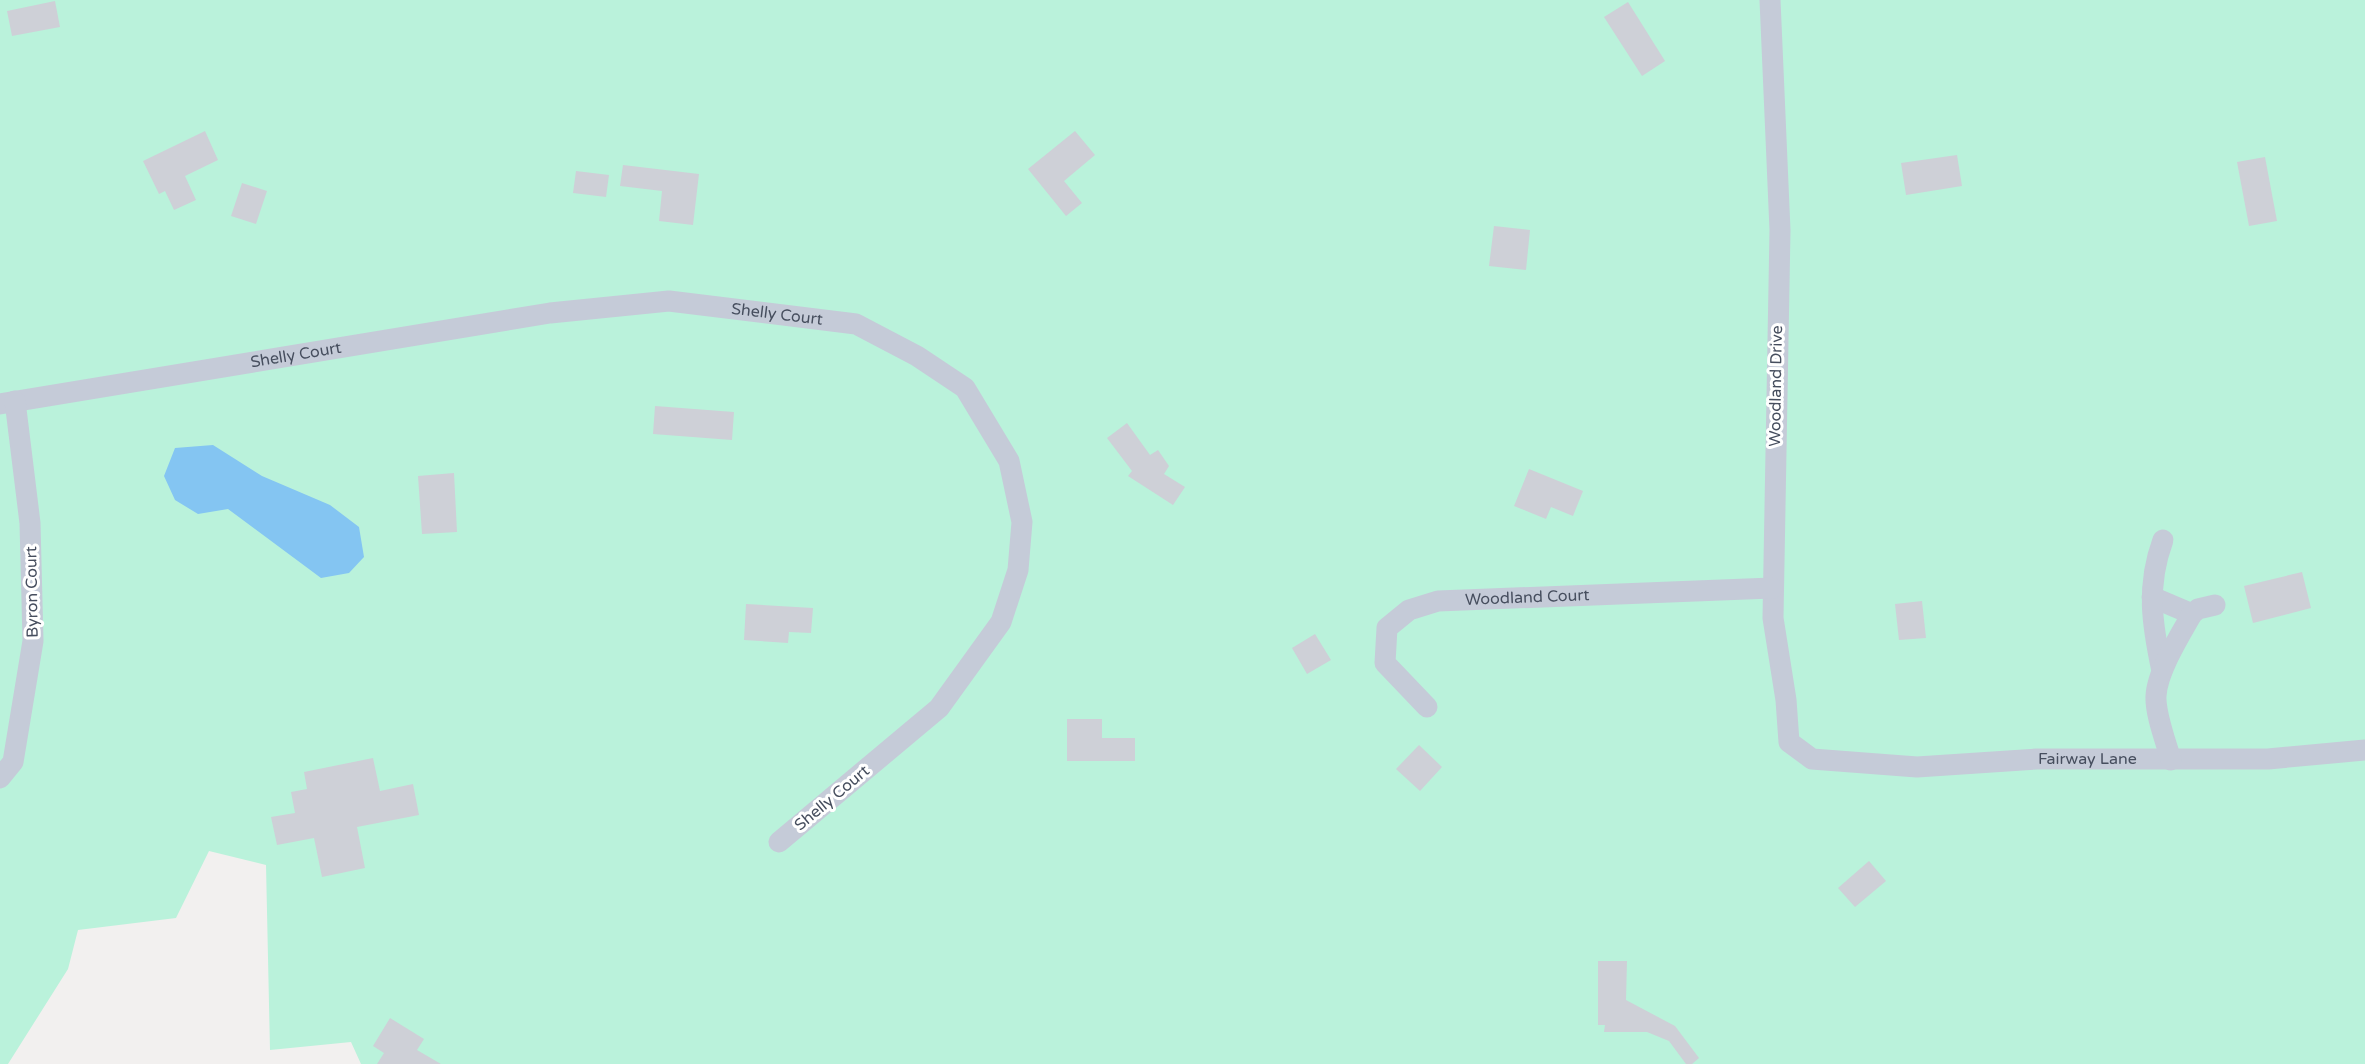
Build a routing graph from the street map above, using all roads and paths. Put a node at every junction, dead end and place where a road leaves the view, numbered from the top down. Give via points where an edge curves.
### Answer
1 (1770, 0) edge
2 (7, 402) edge
3 (2163, 540) dead end
4 (1772, 588) junction
5 (2151, 597) junction
6 (2215, 604) dead end
7 (2192, 614) junction
8 (2162, 671) junction
9 (1427, 707) dead end
10 (2365, 750) edge
11 (1812, 759) joint
12 (2171, 760) junction
13 (0, 778) edge
14 (779, 842) dead end

1 - 4 street, Woodland Drive via 1780,230
2 - 13 street, Byron Court via 30,523 33,641 13,762
2 - 14 street, Shelly Court via 550,313 669,301 856,324 917,356 965,388 1010,460 1022,522 1018,570 1001,622 939,708
3 - 5 street via 2156,558
4 - 9 street, Woodland Court via 1438,601 1409,610 1387,628 1385,663
4 - 11 street, Woodland Drive via 1789,742
5 - 7 street
5 - 8 street
6 - 7 street
7 - 8 street
8 - 12 street via 2156,704
10 - 12 street, Fairway Lane via 2268,759
11 - 12 street, Fairway Lane via 1917,766 2037,759

